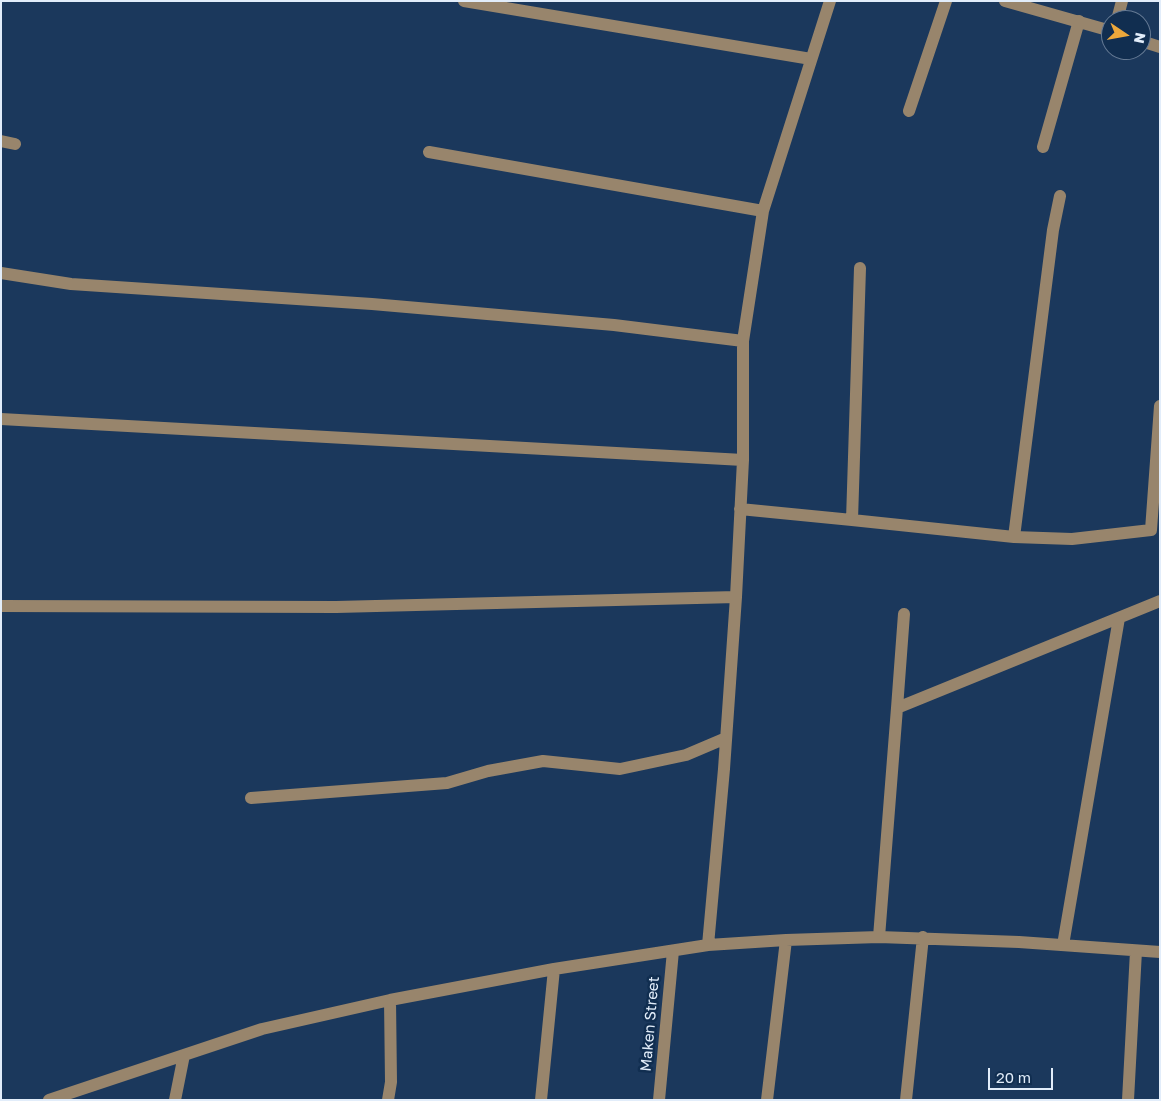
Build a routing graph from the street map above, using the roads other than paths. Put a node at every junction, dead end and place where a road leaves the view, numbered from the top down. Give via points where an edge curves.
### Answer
1 (464, 1) edge
2 (830, 1) edge
3 (946, 1) edge
4 (1005, 1) edge
5 (1079, 22) junction
6 (1101, 28) edge
7 (811, 59) junction
8 (908, 111) dead end
9 (1, 141) edge
10 (15, 144) dead end
11 (1043, 147) dead end
12 (429, 152) dead end
13 (1060, 196) dead end
14 (763, 210) junction
15 (860, 268) dead end
16 (1, 273) edge
17 (743, 341) junction
18 (1160, 406) edge
19 (1, 420) edge
20 (743, 460) junction
21 (740, 509) junction
22 (852, 520) junction
23 (1155, 528) edge
24 (1014, 537) junction
25 (736, 597) junction
26 (1160, 601) edge
27 (1, 606) edge
28 (904, 614) dead end
29 (1119, 618) junction
30 (897, 708) junction
31 (726, 738) junction
32 (251, 798) dead end
33 (879, 936) junction
34 (923, 937) junction
35 (786, 940) junction
36 (708, 946) junction
37 (1063, 946) junction
38 (673, 951) junction
39 (1136, 951) junction
40 (1160, 952) edge
41 (554, 970) junction
42 (390, 1000) junction
43 (184, 1055) junction
44 (49, 1100) edge
45 (175, 1100) edge
46 (388, 1100) edge
47 (541, 1100) edge
48 (659, 1100) edge
49 (767, 1100) edge
50 (906, 1100) edge
51 (1128, 1100) edge

1 - 7 street
2 - 7 street
3 - 8 street
4 - 5 street
5 - 6 street
5 - 11 street
7 - 14 street
9 - 10 street
12 - 14 street
13 - 24 street
14 - 17 street
15 - 22 street
16 - 17 street via 71,284 372,304 614,325
17 - 20 street
18 - 23 street
19 - 20 street
20 - 21 street
21 - 22 street
21 - 25 street
22 - 24 street
23 - 24 street via 1072,539
25 - 27 street via 336,607
25 - 31 street
26 - 29 street
28 - 30 street
29 - 30 street
29 - 37 street
30 - 33 street
31 - 32 street via 686,756 620,769 544,761 488,771 447,783
31 - 36 street
33 - 34 street
33 - 35 street
34 - 37 street
34 - 50 street
35 - 36 street
35 - 49 street
36 - 38 street
37 - 39 street
38 - 41 street
38 - 48 street, Maken Street
39 - 40 street
39 - 51 street
41 - 42 street
41 - 47 street
42 - 43 street via 262,1029
42 - 46 street
43 - 44 street
43 - 45 street

